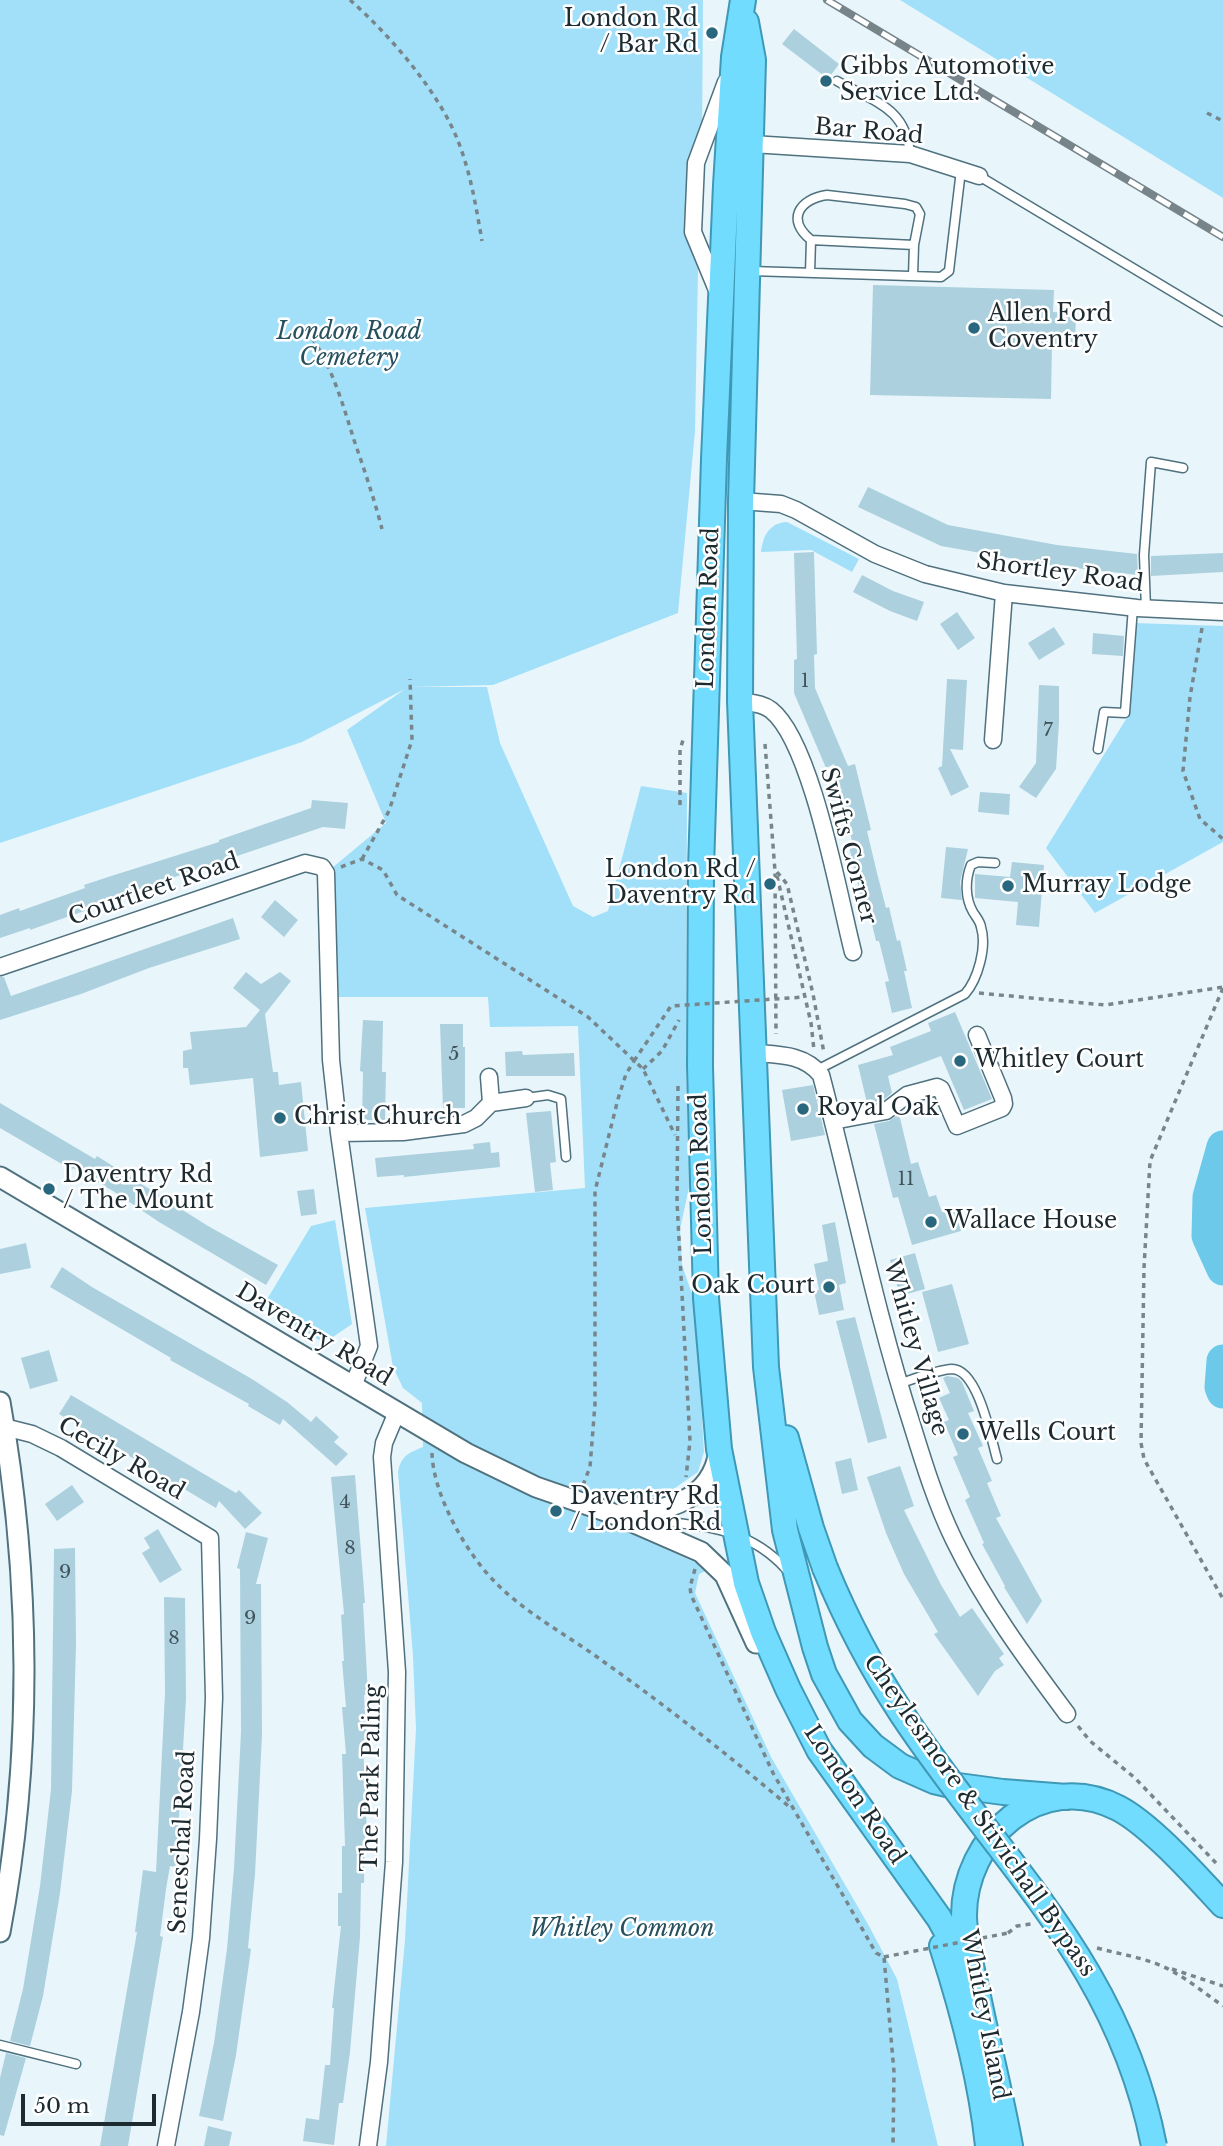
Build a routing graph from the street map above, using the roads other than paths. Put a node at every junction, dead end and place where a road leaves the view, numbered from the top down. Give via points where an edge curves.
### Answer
1 (743, 2) edge
2 (838, 81) dead end
3 (752, 144) junction
4 (910, 154) junction
5 (961, 170) junction
6 (979, 176) joint
7 (811, 240) junction
8 (914, 245) junction
9 (748, 271) junction
10 (810, 273) junction
11 (913, 276) junction
12 (1223, 322) edge
13 (1182, 468) dead end
14 (741, 501) junction
15 (1004, 593) junction
16 (1139, 608) junction
17 (1223, 612) edge
18 (740, 701) junction
19 (993, 740) dead end
20 (1098, 749) dead end
21 (995, 863) dead end
22 (853, 952) dead end
23 (0, 967) edge
24 (977, 1035) dead end
25 (765, 1054) junction
26 (822, 1067) junction
27 (489, 1077) dead end
28 (526, 1098) joint
29 (491, 1103) junction
30 (834, 1121) junction
31 (339, 1133) junction
32 (566, 1157) dead end
33 (0, 1177) edge
34 (766, 1367) junction
35 (898, 1384) junction
36 (353, 1386) junction
37 (0, 1402) edge
38 (397, 1412) junction
39 (4, 1427) junction
40 (719, 1448) junction
41 (997, 1458) dead end
42 (614, 1514) junction
43 (734, 1533) junction
44 (211, 1538) joint
45 (825, 1567) joint
46 (804, 1606) junction
47 (1067, 1714) road end
48 (819, 1750) junction
49 (1067, 1797) junction
50 (7, 1834) edge
51 (1223, 1905) edge
52 (939, 1918) junction
53 (0, 1932) edge
54 (975, 1983) junction
55 (0, 2045) edge
56 (76, 2064) dead end
57 (166, 2146) edge
58 (368, 2146) edge
59 (988, 2146) edge
60 (1010, 2146) edge
61 (1154, 2146) edge

1 - 3 highway, London Road via 753,60
1 - 40 highway, London Road via 734,57 721,299 701,868 699,1066 706,1298
2 - 4 lane via 895,114 908,136
3 - 4 street, Bar Road
3 - 9 highway, London Road
4 - 5 street, Bar Road
5 - 6 street, Bar Road
5 - 11 lane via 949,271 941,277
6 - 12 lane
7 - 8 lane
7 - 8 lane via 802,233 799,212 805,202 827,195 916,207 920,215
7 - 10 lane
8 - 11 lane
9 - 10 lane
9 - 14 highway, London Road
10 - 11 lane
13 - 16 lane via 1151,462
14 - 15 street, Shortley Road via 796,510 876,554 925,574
14 - 18 highway, London Road
15 - 16 street, Shortley Road
15 - 19 street
16 - 17 street, Shortley Road
16 - 20 lane via 1125,713 1104,712
18 - 22 street, Swifts Corner via 769,708 783,723 810,779
18 - 25 highway, London Road
21 - 26 lane via 978,862 968,872 968,903 981,924 983,938 969,990
23 - 31 street, Courtleet Road via 305,863 316,864 324,872
24 - 30 street via 1003,1098 1002,1108 957,1126 937,1087 907,1095 886,1111
25 - 26 street via 792,1056
25 - 34 highway, London Road
26 - 30 street, Whitley Village
27 - 29 street
28 - 29 street
28 - 32 lane via 548,1095 561,1099
29 - 31 street via 464,1124 403,1132
30 - 35 street, Whitley Village
31 - 36 street via 369,1346
33 - 36 street, Daventry Road
34 - 45 highway, London Road
34 - 46 highway, London Road via 785,1531
35 - 41 lane via 961,1371 981,1402
35 - 47 street, Whitley Village via 954,1539 1008,1632
36 - 38 street, Daventry Road
37 - 39 street
38 - 42 street, Daventry Road via 536,1487
38 - 58 street, The Park Paling via 383,1457 397,1672 394,1862
39 - 44 street, Cecily Road via 61,1448
39 - 50 street via 14,1483 24,1660 22,1744
40 - 42 street, Daventry Road via 711,1476 691,1497 659,1510
40 - 43 highway, London Road
42 - 43 lane
42 - 48 street, Daventry Road via 701,1552 725,1575 765,1665
43 - 46 lane via 779,1561 796,1584
43 - 48 highway, London Road via 763,1632
44 - 57 street, Seneschal Road via 214,1698 207,1864 192,2000
45 - 61 highway, Cheylesmore & Stivichall Bypass, bridge via 861,1646 902,1714 1029,1883 1093,1979 1135,2071
46 - 49 highway, London Road via 839,1705 861,1734 887,1757 951,1785
48 - 52 highway, London Road
49 - 51 highway, Whitley Island via 1105,1802 1129,1815
49 - 54 highway, Whitley Island via 1020,1811 994,1832 980,1852 964,1907
50 - 53 street
52 - 54 highway, London Road
52 - 59 highway via 939,1937 975,2065
54 - 60 highway, Whitley Island
55 - 56 lane

